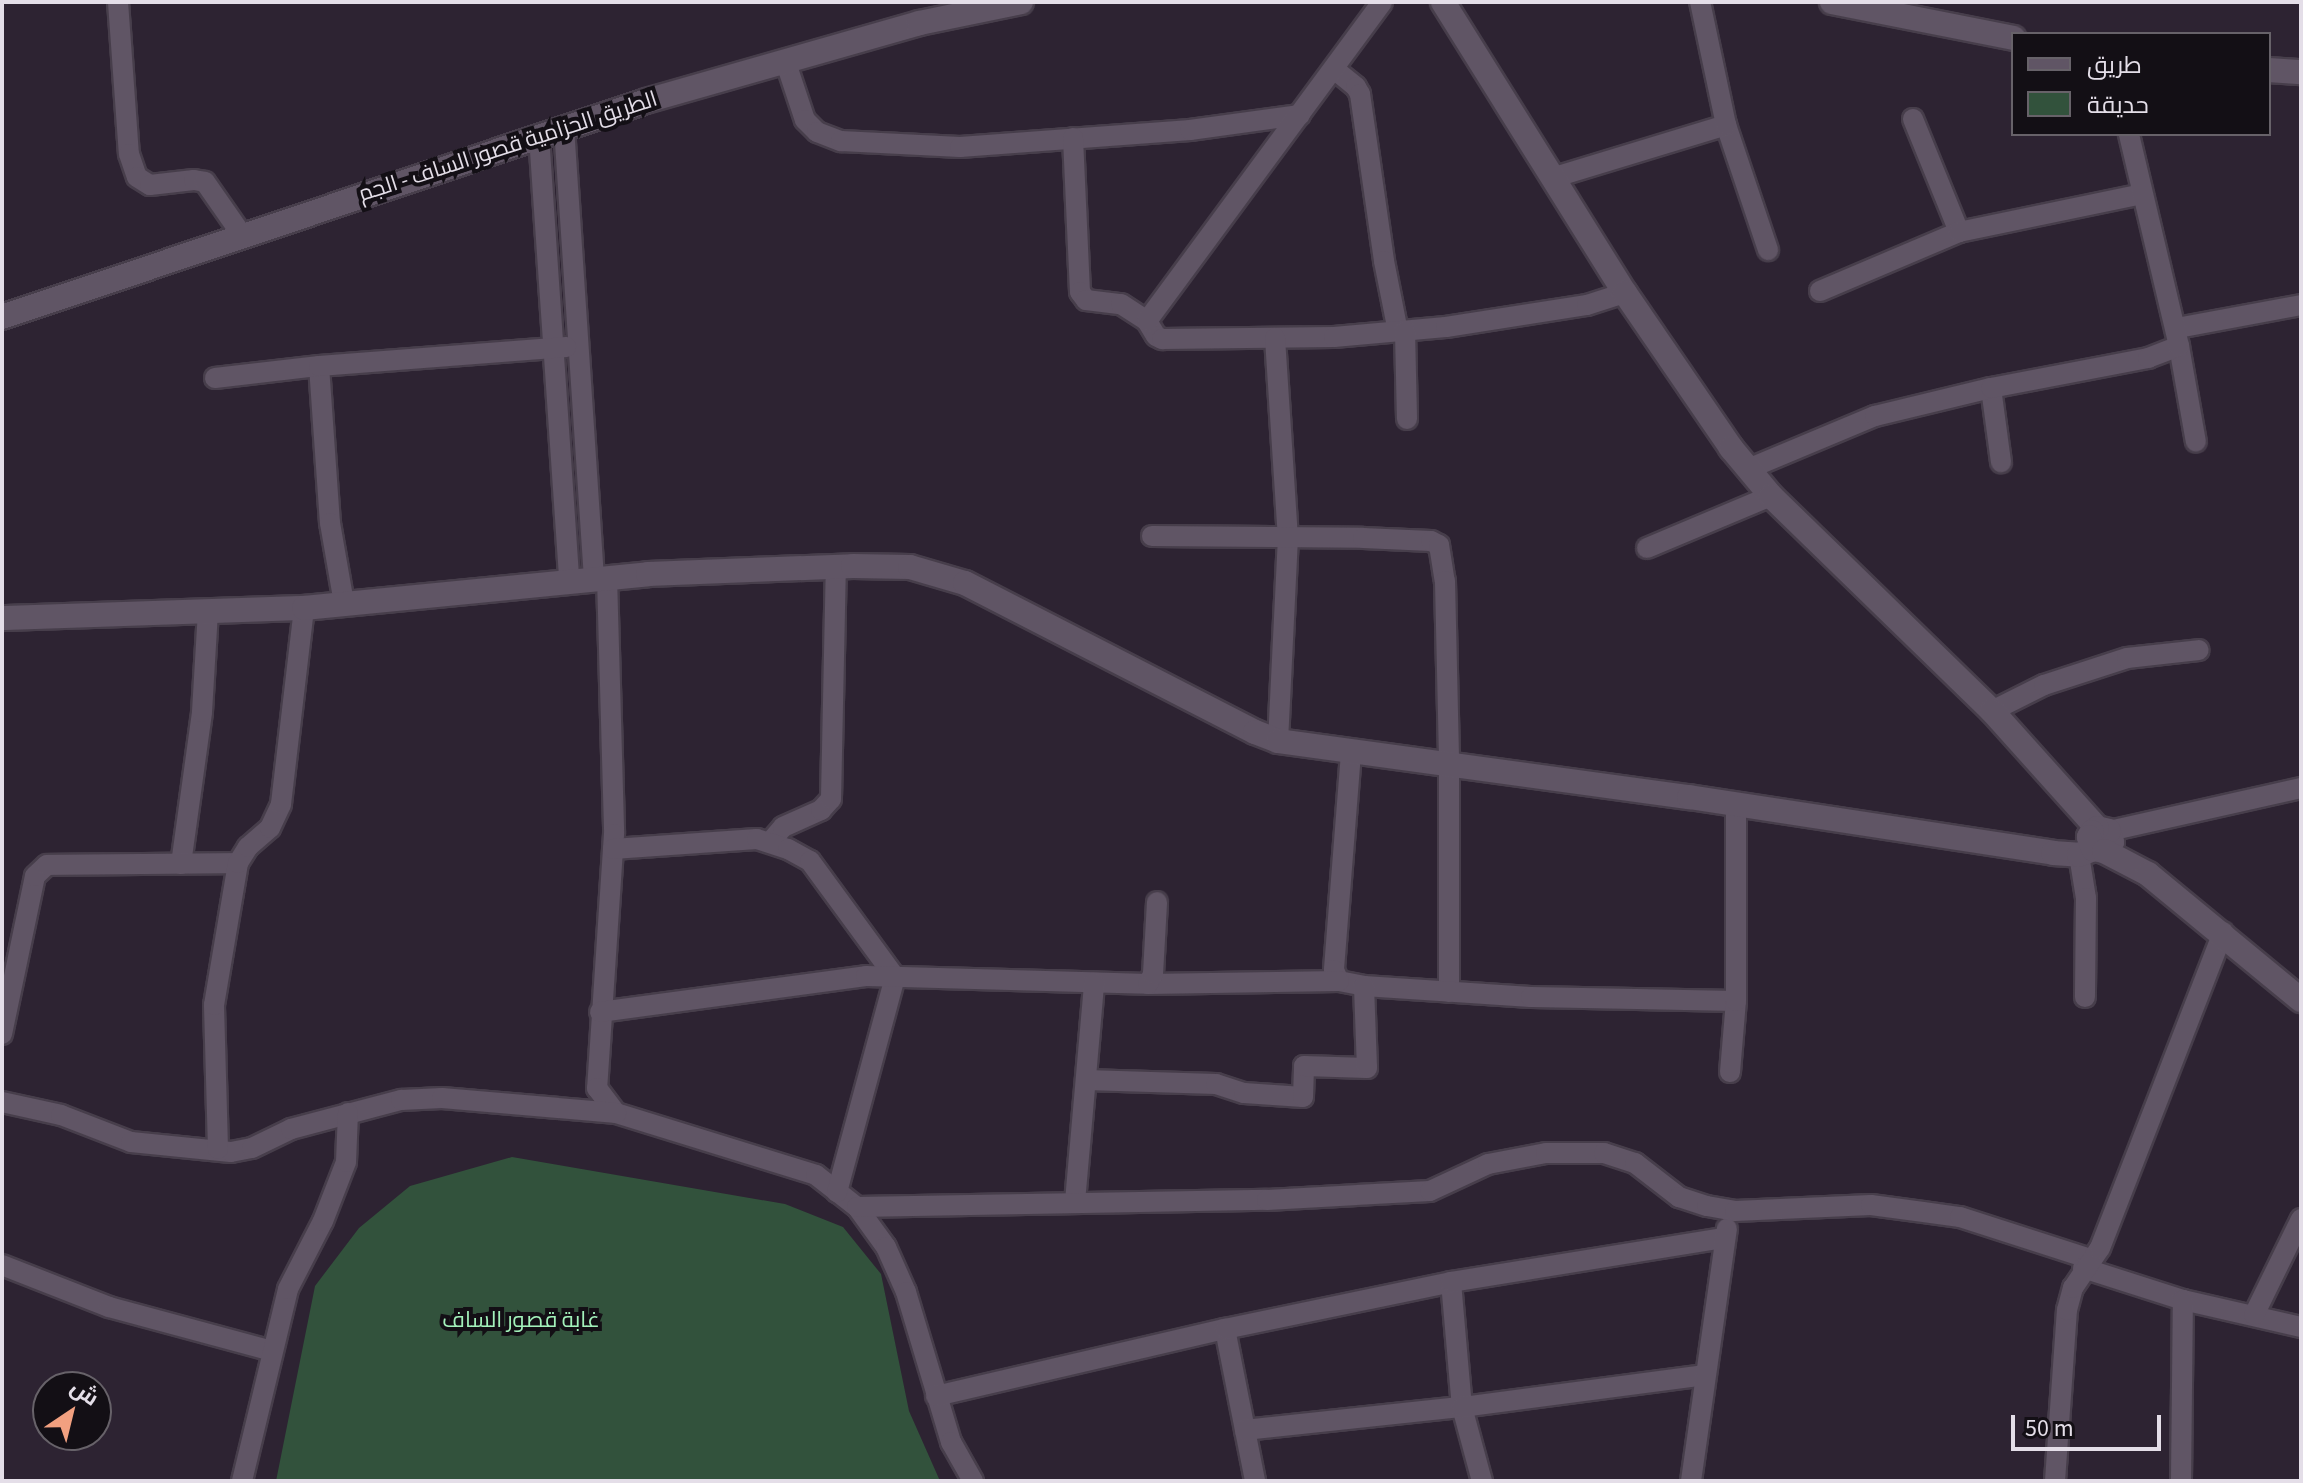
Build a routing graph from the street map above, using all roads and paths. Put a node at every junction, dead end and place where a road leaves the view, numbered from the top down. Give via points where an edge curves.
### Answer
1 (118, 2) edge
2 (1021, 2) edge
3 (1382, 2) edge
4 (1443, 2) edge
5 (1700, 2) edge
6 (1832, 2) edge
7 (2011, 38) edge
8 (785, 60) junction
9 (1334, 69) junction
10 (2271, 70) edge
11 (2301, 72) edge
12 (1300, 115) junction
13 (1913, 119) dead end
14 (1726, 125) junction
15 (564, 127) junction
16 (539, 136) junction
17 (2129, 136) edge
18 (1073, 138) junction
19 (1552, 178) junction
20 (2142, 194) junction
21 (1959, 232) junction
22 (242, 235) junction
23 (1768, 250) dead end
24 (1820, 291) dead end
25 (1625, 293) junction
26 (2301, 305) edge
27 (2, 317) edge
28 (1147, 321) junction
29 (1401, 331) junction
30 (2178, 337) junction
31 (1275, 338) junction
32 (578, 346) junction
33 (552, 347) junction
34 (319, 366) junction
35 (215, 378) dead end
36 (1991, 388) junction
37 (1407, 419) dead end
38 (2196, 442) dead end
39 (2001, 462) dead end
40 (1748, 469) junction
41 (1771, 496) junction
42 (1152, 536) dead end
43 (1288, 537) junction
44 (1647, 548) dead end
45 (836, 566) junction
46 (600, 578) junction
47 (569, 581) junction
48 (344, 603) junction
49 (304, 608) junction
50 (208, 611) junction
51 (2, 618) edge
52 (2199, 650) dead end
53 (1992, 711) junction
54 (1278, 741) junction
55 (1351, 753) junction
56 (1449, 764) junction
57 (2301, 788) edge
58 (1736, 804) junction
59 (771, 841) junction
60 (2099, 842) junction
61 (613, 849) junction
62 (238, 863) junction
63 (181, 864) junction
64 (1157, 902) dead end
65 (2223, 932) junction
66 (895, 977) junction
67 (1339, 981) junction
68 (1094, 983) junction
69 (1148, 984) junction
70 (1364, 986) junction
71 (1449, 992) junction
72 (2085, 997) dead end
73 (2301, 1000) edge
74 (1736, 1001) junction
75 (600, 1012) junction
76 (2, 1034) edge
77 (1730, 1072) dead end
78 (1086, 1080) junction
79 (2, 1102) edge
80 (348, 1113) junction
81 (616, 1113) junction
82 (218, 1149) junction
83 (837, 1192) junction
84 (1075, 1202) junction
85 (857, 1207) junction
86 (1735, 1211) junction
87 (2301, 1219) edge
88 (1723, 1238) junction
89 (2086, 1264) junction
90 (2, 1265) edge
91 (1451, 1282) junction
92 (2183, 1300) junction
93 (2254, 1315) junction
94 (2301, 1327) edge
95 (1225, 1329) junction
96 (272, 1351) junction
97 (1705, 1375) junction
98 (936, 1396) junction
99 (1462, 1407) junction
100 (1245, 1430) junction
101 (242, 1481) edge
102 (973, 1481) edge
103 (1255, 1481) edge
104 (1482, 1481) edge
105 (1691, 1481) edge
106 (2055, 1481) edge
107 (2181, 1481) edge

1 - 22 street via 129,154 137,177 150,185 205,182
2 - 8 street, الطريق الحزامية قصور الساف - الجم
3 - 9 street
4 - 19 street
5 - 14 street
6 - 7 street
8 - 15 street, الطريق الحزامية قصور الساف - الجم
8 - 18 street via 805,120 827,138 960,147
9 - 12 street
9 - 29 street via 1360,94 1384,261
10 - 11 street
12 - 18 street
12 - 28 street
13 - 21 street
14 - 19 street
14 - 23 street
15 - 16 street, الطريق الحزامية قصور الساف - الجم
15 - 32 street
16 - 22 street, الطريق الحزامية قصور الساف - الجم
16 - 33 street
17 - 20 street
18 - 28 street via 1080,292 1086,300 1112,300
19 - 25 street
20 - 21 street
20 - 30 street
21 - 24 street
22 - 27 street, الطريق الحزامية قصور الساف - الجم
25 - 29 street via 1587,305
25 - 40 street
26 - 30 street
28 - 31 street via 1162,339
29 - 31 street
29 - 37 street
30 - 36 street via 2148,358
30 - 38 street
31 - 43 street
32 - 33 street
32 - 46 street
33 - 34 street
33 - 47 street
34 - 35 street
34 - 48 street via 330,523
36 - 39 street
36 - 40 street via 1875,416
40 - 41 street
41 - 44 street
41 - 53 street
42 - 43 street
43 - 54 street
43 - 56 street via 1439,545 1445,581
45 - 46 street
45 - 54 street via 910,567 949,576
45 - 59 street via 831,799 821,810 783,827
46 - 47 street
46 - 61 street
47 - 48 street
48 - 49 street
49 - 50 street
49 - 62 street via 281,804 270,828
50 - 51 street
50 - 63 street via 202,712
52 - 53 street via 2127,658 2044,685
53 - 60 street
54 - 55 street
55 - 56 street
55 - 67 street via 1334,970
56 - 58 street
56 - 71 street
57 - 60 street
58 - 60 street
58 - 74 street
59 - 61 street
59 - 66 street via 810,861
60 - 65 street via 2141,861 2148,874
60 - 72 street via 2086,898
61 - 75 street
62 - 63 street
62 - 82 street via 214,1005
63 - 76 street via 54,864 40,871
64 - 69 street
65 - 73 street
65 - 89 street via 2100,1248
66 - 68 street
66 - 75 street via 866,976
66 - 83 street
67 - 69 street
67 - 70 street
68 - 69 street
68 - 78 street
70 - 71 street
70 - 78 street via 1367,1068 1304,1066 1303,1097 1244,1093 1216,1084
71 - 74 street
74 - 77 street
75 - 81 street via 597,1088
78 - 84 street
79 - 82 street via 61,1115 131,1142
80 - 81 street via 401,1100 442,1098
80 - 82 street via 291,1129 252,1148
80 - 96 street via 340,1181 288,1289
81 - 83 street via 816,1175
83 - 85 street
84 - 85 street
84 - 86 street via 1430,1191 1488,1164 1546,1153 1604,1153 1635,1163 1679,1197
85 - 98 street via 886,1247 906,1292
86 - 88 street
86 - 89 street via 1871,1205 1960,1217
87 - 93 street
88 - 91 street
88 - 97 street
89 - 92 street
89 - 106 street via 2067,1310
90 - 96 street via 109,1307
91 - 95 street
91 - 99 street
92 - 93 street
92 - 107 street
93 - 94 street
95 - 98 street
95 - 100 street
96 - 101 street
97 - 99 street
97 - 105 street
98 - 102 street via 951,1442
99 - 100 street
99 - 104 street
100 - 103 street

